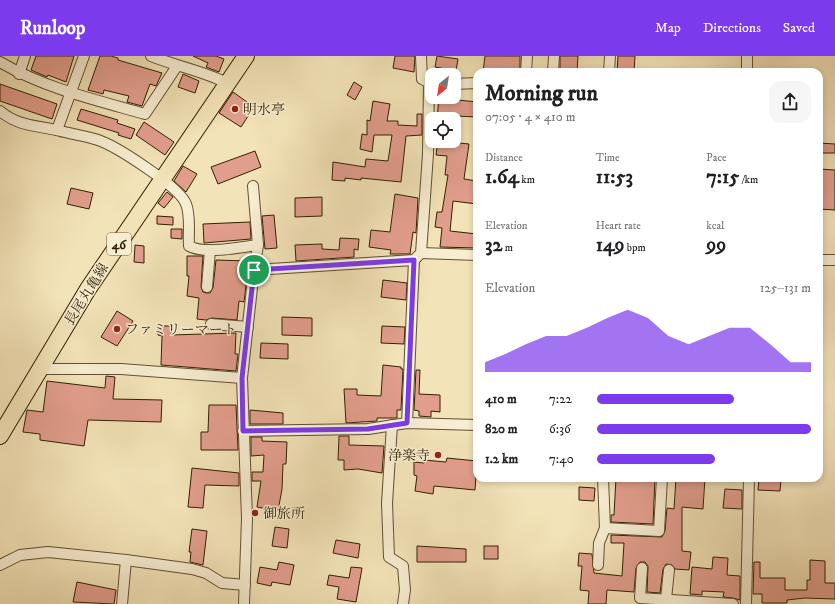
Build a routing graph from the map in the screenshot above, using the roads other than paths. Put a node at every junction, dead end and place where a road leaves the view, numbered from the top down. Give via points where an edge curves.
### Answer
1 (25, 56) edge
2 (84, 56) edge
3 (150, 56) edge
4 (246, 56) edge
5 (421, 56) edge
6 (527, 56) edge
7 (554, 56) edge
8 (610, 56) edge
9 (747, 56) edge
10 (0, 62) edge
11 (177, 66) junction
12 (526, 68) edge
13 (553, 68) edge
14 (609, 68) edge
15 (747, 68) edge
16 (19, 74) junction
17 (425, 81) edge
18 (473, 83) edge
19 (227, 84) junction
20 (461, 84) edge
21 (70, 92) junction
22 (430, 104) edge
23 (0, 111) edge
24 (57, 130) junction
25 (163, 179) junction
26 (253, 186) dead end
27 (258, 245) junction
28 (210, 250) junction
29 (421, 253) junction
30 (473, 255) edge
31 (414, 260) junction
32 (823, 260) edge
33 (835, 260) edge
34 (254, 270) junction
35 (207, 287) dead end
36 (211, 324) dead end
37 (248, 327) junction
38 (40, 369) junction
39 (242, 378) junction
40 (407, 423) junction
41 (473, 425) edge
42 (392, 426) junction
43 (243, 431) junction
44 (0, 436) edge
45 (603, 482) edge
46 (662, 482) edge
47 (749, 482) edge
48 (605, 528) junction
49 (126, 560) junction
50 (598, 564) dead end
51 (0, 565) edge
52 (642, 568) dead end
53 (669, 570) dead end
54 (245, 585) junction
55 (666, 599) junction
56 (122, 604) edge
57 (244, 604) edge
58 (403, 604) edge
59 (733, 604) edge
60 (746, 604) edge

1 - 16 street
2 - 21 street
3 - 11 street
4 - 19 main road, 長尾丸亀線 / 46
5 - 17 street via 422,79
6 - 12 street
7 - 13 street
8 - 14 street
9 - 15 street
10 - 16 street
11 - 19 street via 212,76
11 - 21 street via 145,114
16 - 21 street
18 - 20 street
19 - 25 main road, 長尾丸亀線 / 46
21 - 24 street
22 - 29 street
23 - 24 street via 27,126
24 - 25 street via 99,141
25 - 28 street via 186,202 189,246 195,250
25 - 38 main road, 長尾丸亀線 / 46 via 88,289
26 - 27 street
27 - 28 street
27 - 34 street
28 - 35 street
29 - 30 street
29 - 31 street
31 - 34 street
31 - 40 street
32 - 33 street
34 - 37 street
36 - 37 street
37 - 39 street
38 - 39 street via 122,369
38 - 44 main road, 長尾丸亀線 / 46
39 - 43 street
40 - 41 street
40 - 42 street
42 - 43 street via 368,429
42 - 58 street via 387,503 389,557 403,566
43 - 54 street via 247,518
45 - 48 street
46 - 48 street via 659,531
47 - 60 street
48 - 50 street via 599,543
49 - 51 street via 35,552 20,555
49 - 54 street via 192,569 206,573 222,584
49 - 56 street
52 - 55 street via 640,598
53 - 55 street
54 - 57 street
55 - 59 street

